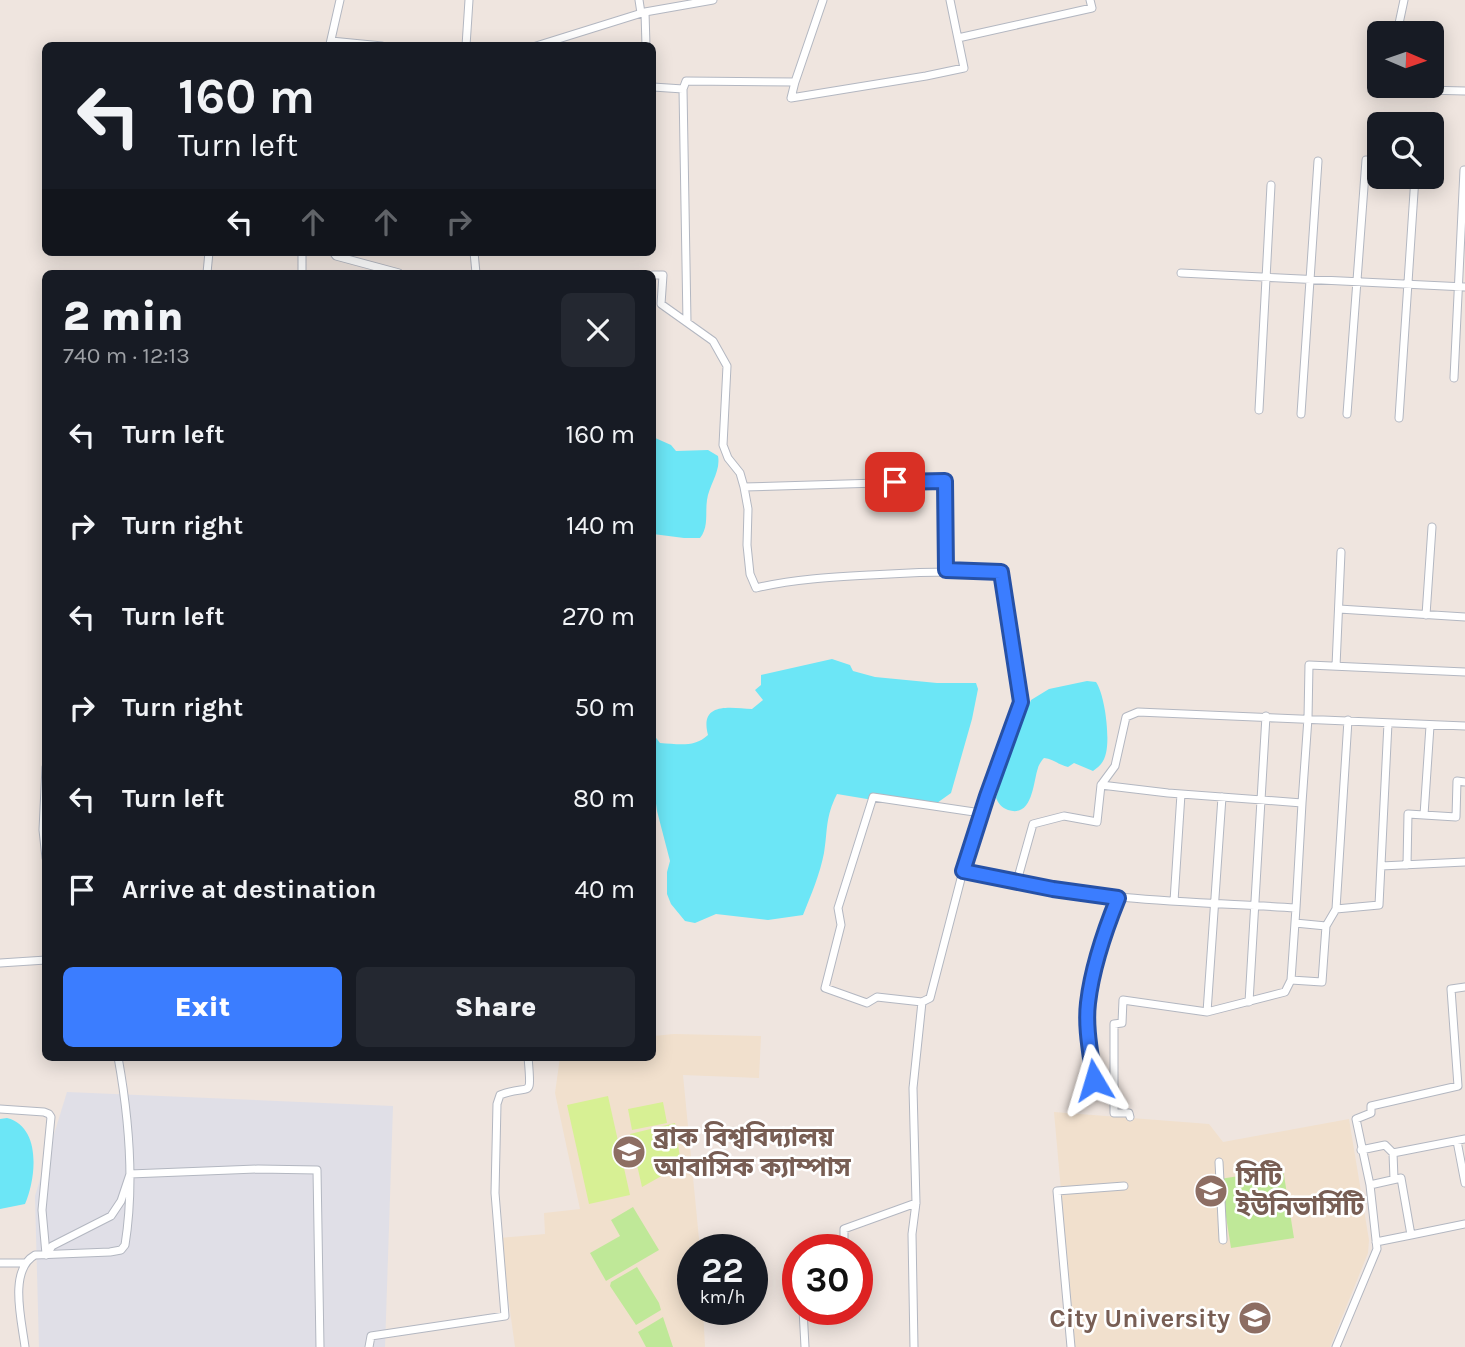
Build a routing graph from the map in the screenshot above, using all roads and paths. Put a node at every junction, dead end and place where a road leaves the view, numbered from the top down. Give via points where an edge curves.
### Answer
1 (340, 0) edge
2 (469, 0) edge
3 (639, 0) edge
4 (713, 0) edge
5 (823, 0) edge
6 (950, 0) edge
7 (1090, 0) edge
8 (1404, 0) edge
9 (643, 13) junction
10 (1400, 21) edge
11 (958, 38) junction
12 (330, 42) edge
13 (467, 42) edge
14 (549, 42) edge
15 (646, 42) edge
16 (795, 82) junction
17 (656, 87) edge
18 (683, 89) junction
19 (1444, 90) edge
20 (1465, 91) edge
21 (1366, 160) dead end
22 (1318, 161) dead end
23 (1464, 170) edge
24 (1271, 185) dead end
25 (1414, 189) edge
26 (336, 256) edge
27 (388, 270) edge
28 (1181, 273) dead end
29 (656, 275) edge
30 (1264, 277) junction
31 (1310, 280) junction
32 (1356, 283) junction
33 (1408, 286) junction
34 (1462, 288) edge
35 (687, 322) junction
36 (1454, 378) dead end
37 (1259, 410) dead end
38 (1301, 414) dead end
39 (1347, 414) dead end
40 (1399, 418) dead end
41 (744, 487) junction
42 (1432, 527) dead end
43 (1341, 552) dead end
44 (946, 570) junction
45 (1339, 609) junction
46 (1426, 615) junction
47 (1465, 617) edge
48 (1336, 666) junction
49 (1465, 672) edge
50 (1266, 716) junction
51 (1308, 718) junction
52 (1348, 720) junction
53 (1388, 723) junction
54 (1430, 726) junction
55 (1465, 726) edge
56 (1465, 782) edge
57 (1101, 785) junction
58 (1181, 794) junction
59 (1222, 797) junction
60 (1260, 800) junction
61 (1302, 803) junction
62 (981, 813) junction
63 (1424, 815) junction
64 (1465, 862) edge
65 (1407, 865) junction
66 (1381, 866) junction
67 (963, 871) junction
68 (1017, 881) junction
69 (1118, 898) junction
70 (1174, 901) junction
71 (1215, 904) junction
72 (1254, 905) junction
73 (1296, 908) junction
74 (1336, 909) junction
75 (1295, 923) junction
76 (1326, 926) junction
77 (42, 960) edge
78 (0, 963) edge
79 (1291, 980) junction
80 (1465, 987) edge
81 (922, 1002) junction
82 (1249, 1002) junction
83 (1207, 1012) junction
84 (119, 1061) edge
85 (528, 1061) edge
86 (1461, 1073) edge
87 (1114, 1080) junction
88 (0, 1109) edge
89 (1130, 1117) dead end
90 (1461, 1140) edge
91 (1361, 1150) junction
92 (1393, 1153) junction
93 (1219, 1162) dead end
94 (130, 1174) junction
95 (1394, 1179) junction
96 (1465, 1183) edge
97 (1370, 1185) junction
98 (1124, 1186) dead end
99 (916, 1203) junction
100 (1465, 1224) edge
101 (844, 1234) edge
102 (1411, 1236) junction
103 (1223, 1240) dead end
104 (1376, 1242) junction
105 (46, 1255) junction
106 (0, 1263) edge
107 (25, 1263) junction
108 (804, 1325) edge
109 (25, 1347) edge
110 (320, 1347) edge
111 (369, 1347) edge
112 (805, 1347) edge
113 (914, 1347) edge
114 (1071, 1347) edge
115 (1336, 1347) edge

1 - 12 street
2 - 13 street
3 - 9 street
4 - 9 street
5 - 16 street
6 - 11 street
7 - 11 street via 1092,8
8 - 10 street
9 - 14 street
9 - 15 street
11 - 16 street via 964,68 790,98
16 - 18 street via 686,81
17 - 18 street
18 - 35 street
19 - 20 street
21 - 32 street
22 - 31 street
23 - 34 street
24 - 30 street
25 - 33 street
26 - 27 street
28 - 30 street
29 - 35 street via 663,275 661,304
30 - 31 street
30 - 37 street
31 - 32 street
31 - 38 street
32 - 33 street
32 - 39 street
33 - 34 street
33 - 40 street
34 - 36 street
35 - 41 street via 713,341 727,366 723,445
41 - 44 street via 945,481
41 - 44 street via 750,574 756,588 834,577
42 - 46 street
43 - 45 street
44 - 62 street via 1001,572 1021,702
45 - 46 street
45 - 48 street
46 - 47 street
48 - 49 street
48 - 51 street via 1309,665
50 - 51 street
50 - 57 street via 1138,712 1126,717 1115,766
50 - 60 street
51 - 52 street
51 - 61 street
52 - 53 street
52 - 74 street
53 - 54 street
53 - 66 street
54 - 55 street
54 - 63 street
56 - 63 street via 1457,781 1456,817
57 - 58 street
57 - 68 street via 1097,822 1064,816 1034,824
58 - 59 street
58 - 70 street
59 - 60 street
59 - 71 street
60 - 61 street
60 - 72 street
61 - 73 street
62 - 67 street
62 - 81 street via 873,797 845,883 838,908 841,925 825,988 867,1003 877,997
63 - 65 street via 1408,814
64 - 65 street
65 - 66 street
66 - 74 street via 1379,905
67 - 68 street
67 - 81 street via 930,998
68 - 69 street
69 - 70 street
69 - 87 street via 1088,1013 1094,1080
70 - 71 street
71 - 72 street
71 - 83 street
72 - 73 street
72 - 82 street
73 - 75 street
74 - 76 street
75 - 76 street
75 - 79 street
76 - 79 street via 1322,982
77 - 78 street
79 - 82 street via 1284,992
80 - 86 street via 1451,989
81 - 99 street via 913,1088
82 - 83 street
83 - 87 street via 1124,1000 1122,1023 1114,1024
84 - 94 street
85 - 111 street via 528,1088 500,1096 497,1104 495,1193 505,1316 371,1336
86 - 91 street via 1458,1086 1371,1106 1371,1113 1356,1119
87 - 89 street via 1114,1114 1129,1113
88 - 105 street via 44,1112 51,1117 42,1210
90 - 92 street
90 - 96 street
91 - 92 street via 1385,1145
91 - 97 street
92 - 95 street
93 - 103 street
94 - 105 street via 111,1216 52,1247
94 - 105 street via 126,1240 121,1250
94 - 110 street via 317,1170
95 - 97 street
95 - 102 street via 1401,1178
97 - 104 street
98 - 114 street via 1057,1191
99 - 101 street via 844,1229
99 - 113 street via 912,1234
100 - 102 street
102 - 104 street
104 - 115 street
105 - 107 street via 35,1255
106 - 107 street
107 - 109 street via 20,1273 20,1317
108 - 112 street

